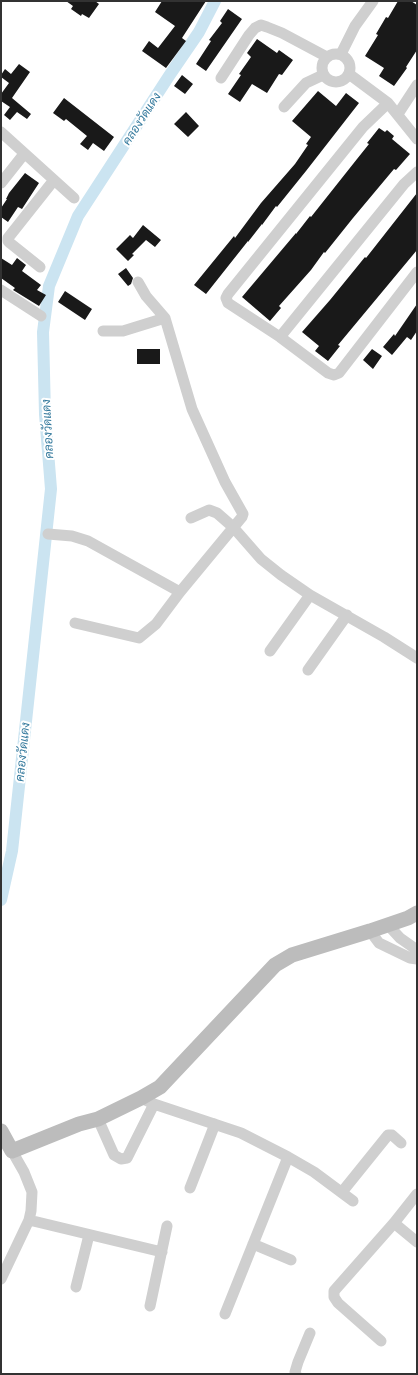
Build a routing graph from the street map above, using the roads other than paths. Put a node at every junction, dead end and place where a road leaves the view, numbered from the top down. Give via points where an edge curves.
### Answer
1 (373, 1) edge
2 (341, 54) junction
3 (327, 57) junction
4 (349, 74) junction
5 (323, 75) junction
6 (221, 78) dead end
7 (417, 85) edge
8 (388, 103) junction
9 (284, 107) dead end
10 (398, 114) junction
11 (1, 132) edge
12 (417, 139) edge
13 (24, 154) junction
14 (417, 172) edge
15 (54, 180) junction
16 (1, 183) edge
17 (74, 198) dead end
18 (40, 266) dead end
19 (417, 272) edge
20 (138, 282) dead end
21 (1, 290) edge
22 (41, 316) dead end
23 (165, 318) junction
24 (103, 331) dead end
25 (280, 337) junction
26 (191, 518) dead end
27 (233, 527) junction
28 (48, 534) dead end
29 (180, 592) junction
30 (310, 595) junction
31 (347, 615) junction
32 (75, 623) dead end
33 (270, 651) dead end
34 (417, 658) edge
35 (308, 670) dead end
36 (417, 913) edge
37 (388, 925) junction
38 (370, 931) junction
39 (417, 950) edge
40 (417, 959) edge
41 (147, 1101) junction
42 (98, 1119) junction
43 (215, 1124) junction
44 (1, 1131) edge
45 (401, 1143) dead end
46 (12, 1151) junction
47 (288, 1157) junction
48 (190, 1188) dead end
49 (342, 1192) junction
50 (417, 1194) edge
51 (353, 1201) dead end
52 (29, 1220) junction
53 (394, 1224) junction
54 (167, 1226) dead end
55 (89, 1235) junction
56 (417, 1242) edge
57 (253, 1244) junction
58 (162, 1252) junction
59 (291, 1260) dead end
60 (1, 1280) edge
61 (76, 1287) dead end
62 (150, 1306) dead end
63 (225, 1314) dead end
64 (310, 1333) dead end
65 (381, 1341) dead end
66 (296, 1374) edge

1 - 2 street via 355,26
2 - 3 street
2 - 4 street via 348,60
3 - 5 street via 322,65
3 - 6 street via 282,33 260,25 249,35
4 - 5 street via 344,80 336,83
4 - 8 street
5 - 9 street via 306,82
7 - 10 street
8 - 10 street
8 - 25 street via 363,127 226,298 228,303
10 - 12 street
11 - 13 street
13 - 15 street
13 - 16 street
14 - 25 street via 404,184
15 - 17 street
15 - 18 street via 8,238 10,243
19 - 25 street via 339,373 334,376
20 - 23 street
21 - 22 street
23 - 24 street via 123,331
23 - 27 street via 192,409 225,482 243,514
26 - 27 street via 212,510
27 - 29 street
27 - 30 street via 260,559
28 - 29 street via 72,536 88,541
29 - 32 street via 156,624 139,638
30 - 31 street
30 - 33 street
31 - 34 street
31 - 35 street
36 - 37 street
37 - 38 street
37 - 39 street via 400,938
38 - 40 street via 379,943
38 - 41 street via 292,954 275,965
41 - 42 street
41 - 42 street via 127,1158 121,1159 114,1155
41 - 43 street
42 - 46 street
43 - 47 street via 241,1133
43 - 48 street
44 - 46 street
45 - 49 street via 392,1135 388,1135
46 - 52 street via 32,1192
47 - 49 street
47 - 57 street
49 - 51 street
50 - 53 street
52 - 55 street
52 - 60 street
53 - 56 street
53 - 65 street via 334,1291 338,1303
54 - 58 street
55 - 58 street
55 - 61 street
57 - 59 street
57 - 63 street
58 - 62 street
64 - 66 street

